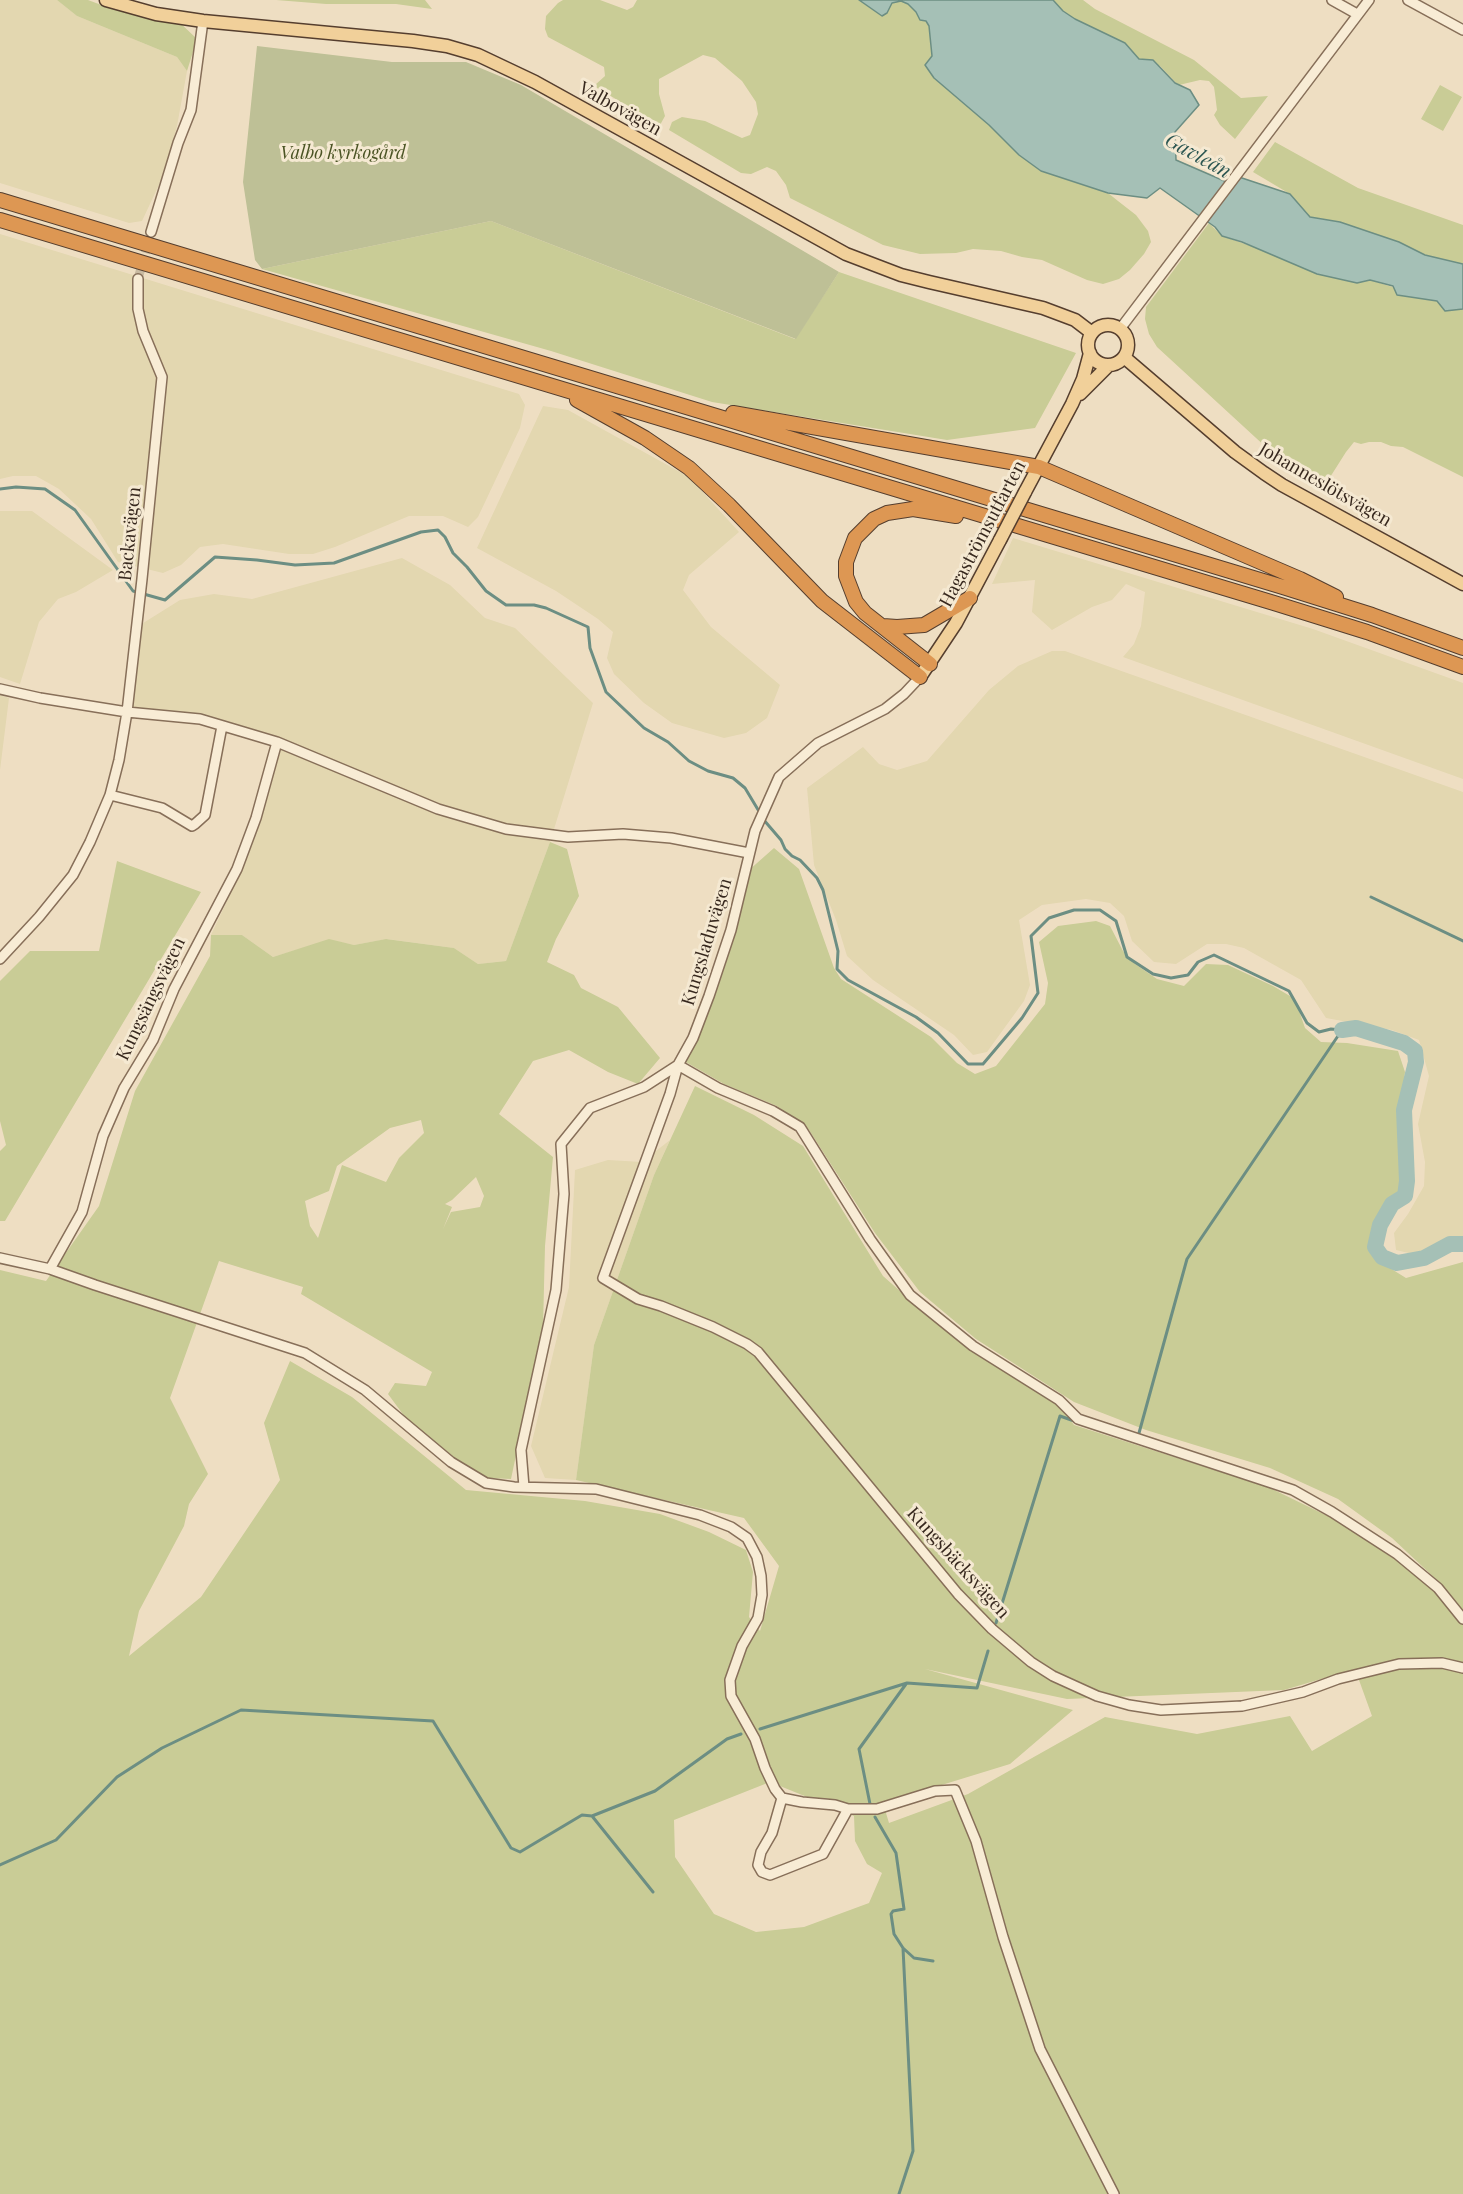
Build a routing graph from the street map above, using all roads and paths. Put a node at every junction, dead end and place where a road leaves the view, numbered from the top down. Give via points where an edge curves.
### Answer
1 (106, 0) edge
2 (1332, 0) edge
3 (1368, 0) edge
4 (1408, 0) edge
5 (1357, 14) junction
6 (203, 21) junction
7 (1463, 30) edge
8 (0, 200) edge
9 (0, 220) edge
10 (151, 232) tunnel mouth
11 (138, 279) tunnel mouth
12 (1120, 329) junction
13 (1092, 333) junction
14 (1089, 353) junction
15 (1124, 357) junction
16 (1109, 365) junction
17 (551, 386) junction
18 (671, 402) junction
19 (1072, 404) junction
20 (1039, 468) junction
21 (1038, 533) junction
22 (1463, 584) edge
23 (970, 598) junction
24 (1372, 615) junction
25 (881, 625) junction
26 (1463, 648) edge
27 (930, 664) junction
28 (1463, 667) edge
29 (920, 677) junction
30 (0, 689) edge
31 (127, 712) junction
32 (222, 726) junction
33 (277, 742) junction
34 (110, 795) junction
35 (749, 853) junction
36 (0, 959) edge
37 (678, 1065) junction
38 (0, 1258) edge
39 (50, 1269) junction
40 (603, 1278) joint
41 (524, 1487) junction
42 (1463, 1619) edge
43 (1463, 1668) edge
44 (782, 1798) junction
45 (848, 1809) junction
46 (1114, 2194) edge

1 - 6 main road, Valbovägen via 156,14
2 - 5 street
3 - 5 street
4 - 7 street
5 - 12 street
6 - 10 street via 191,110
6 - 13 main road, Valbovägen via 412,41 478,55 535,82 846,254 920,280 1043,308 1075,320
8 - 18 highway
9 - 17 highway
11 - 31 street, Backavägen via 143,331 162,377
12 - 13 main road via 1108,325
12 - 15 main road via 1128,345
13 - 14 main road, Hagaströmsutfarten
14 - 16 main road via 1097,362
14 - 19 main road, Hagaströmsutfarten
15 - 16 main road, Hagaströmsutfarten
15 - 22 main road, Johanneslötsvägen via 1264,473
16 - 19 main road, Hagaströmsutfarten
17 - 21 highway
17 - 29 highway via 645,438 689,468 822,601
18 - 20 highway
18 - 24 highway
19 - 20 main road, Hagaströmsutfarten
20 - 23 main road, Hagaströmsutfarten, bridge
20 - 24 highway via 1300,579
21 - 25 highway via 913,509 874,519 853,543 846,576 856,602
21 - 28 highway via 1305,613
23 - 25 highway via 924,625
23 - 27 main road, Hagaströmsutfarten
24 - 26 highway
25 - 27 highway
27 - 29 main road, Hagaströmsutfarten
29 - 35 street, Kungsladuvägen via 885,709 818,743 779,777
30 - 31 street
31 - 32 street via 200,719
31 - 34 street, Backavägen
32 - 33 street
32 - 34 street via 205,815 192,826 162,808
33 - 35 street via 438,808 506,829 568,837 623,834 670,838
33 - 39 street, Kungsängsvägen via 237,869 174,988 153,1040 124,1088 103,1136 82,1212
34 - 36 street, Backavägen via 73,875
35 - 37 street, Kungsladuvägen via 731,930 709,996
37 - 40 street, Kungsladuvägen
37 - 41 street via 644,1088 590,1108 561,1144 564,1194 556,1290 521,1450
37 - 42 street via 800,1127 910,1295 973,1346 1059,1400 1078,1419 1293,1490 1397,1554 1438,1588
38 - 39 street
39 - 41 street via 305,1353 365,1390 451,1462 486,1483
40 - 43 street, Kungsbäcksvägen via 638,1299 713,1327 758,1352 958,1594 992,1629 1053,1676 1097,1695 1161,1710 1242,1706 1399,1664 1442,1663
41 - 44 street via 596,1489 626,1495 700,1515 747,1538 757,1557 762,1595 758,1618 742,1646 730,1680 731,1696
44 - 45 street
44 - 45 street via 758,1865 770,1875 823,1854
45 - 46 street via 877,1809 935,1791 955,1790 976,1841 1040,2049

